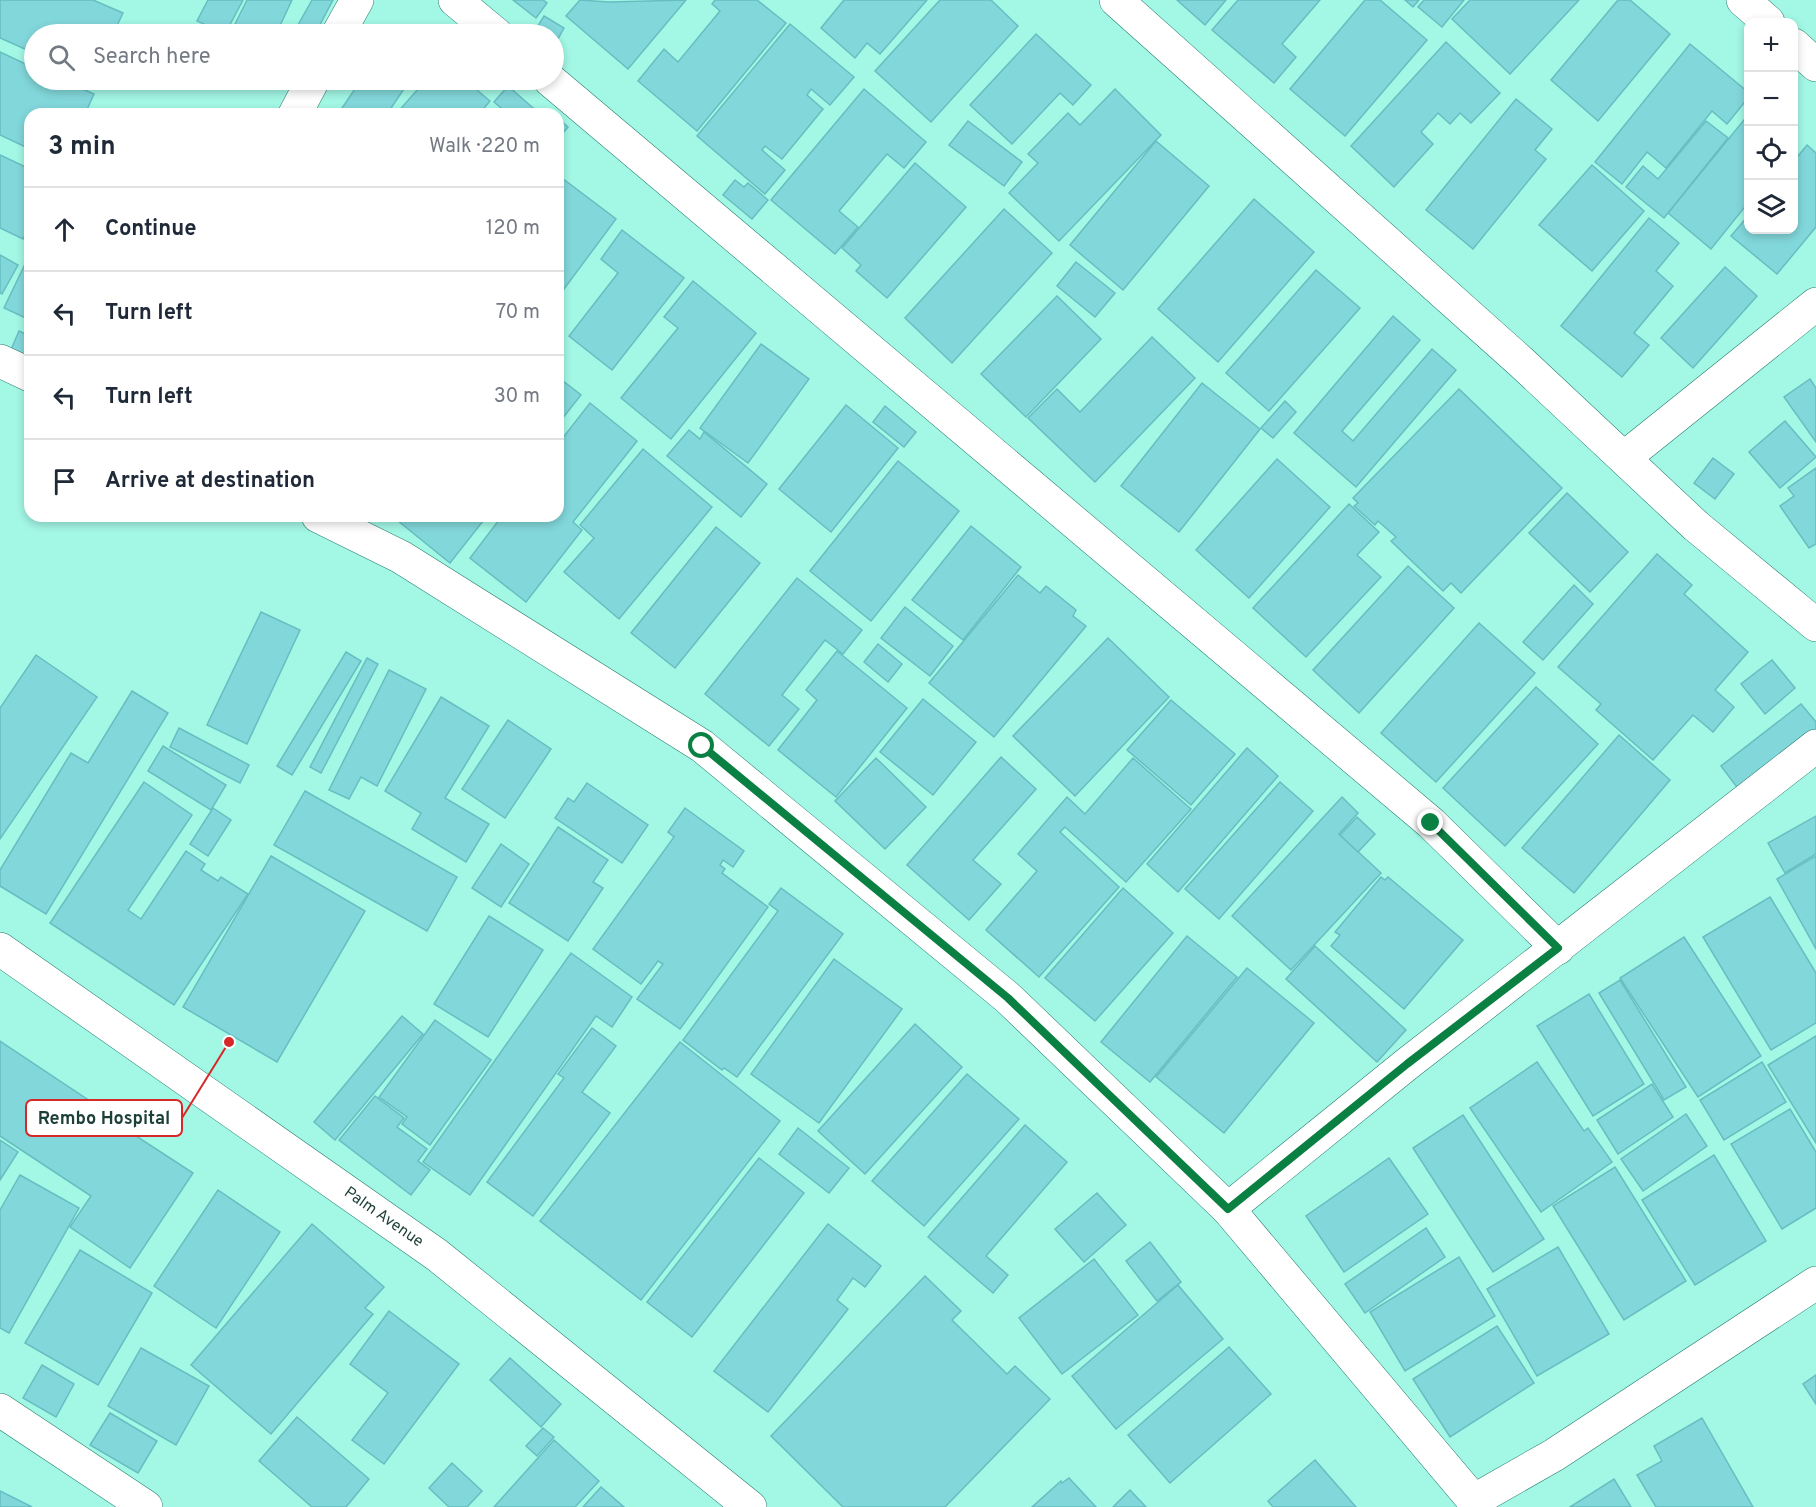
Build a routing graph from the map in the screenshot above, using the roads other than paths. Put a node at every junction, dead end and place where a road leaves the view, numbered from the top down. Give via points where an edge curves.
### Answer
1 (357, 0) edge
2 (456, 0) edge
3 (1116, 0) edge
4 (1743, 0) edge
5 (1763, 18) edge
6 (344, 24) edge
7 (484, 24) edge
8 (1798, 49) edge
9 (1816, 65) edge
10 (308, 90) edge
11 (562, 90) edge
12 (298, 108) edge
13 (1816, 304) edge
14 (0, 361) edge
15 (24, 372) edge
16 (1624, 458) junction
17 (330, 522) edge
18 (1816, 625) edge
19 (1816, 746) edge
20 (1558, 948) junction
21 (0, 949) edge
22 (1228, 1209) junction
23 (1816, 1283) edge
24 (0, 1410) edge
25 (1477, 1504) edge
26 (146, 1507) edge
27 (750, 1507) edge

1 - 6 street
2 - 7 street
3 - 16 street via 1419,269
4 - 5 street
8 - 9 street
10 - 12 street
11 - 20 street via 1431,823
13 - 16 street
14 - 15 street
16 - 18 street via 1696,526
17 - 22 street via 401,557 702,746 1008,998
19 - 20 street
20 - 22 street
21 - 27 street, Palm Avenue via 437,1255
22 - 25 street
23 - 25 street
24 - 26 street

